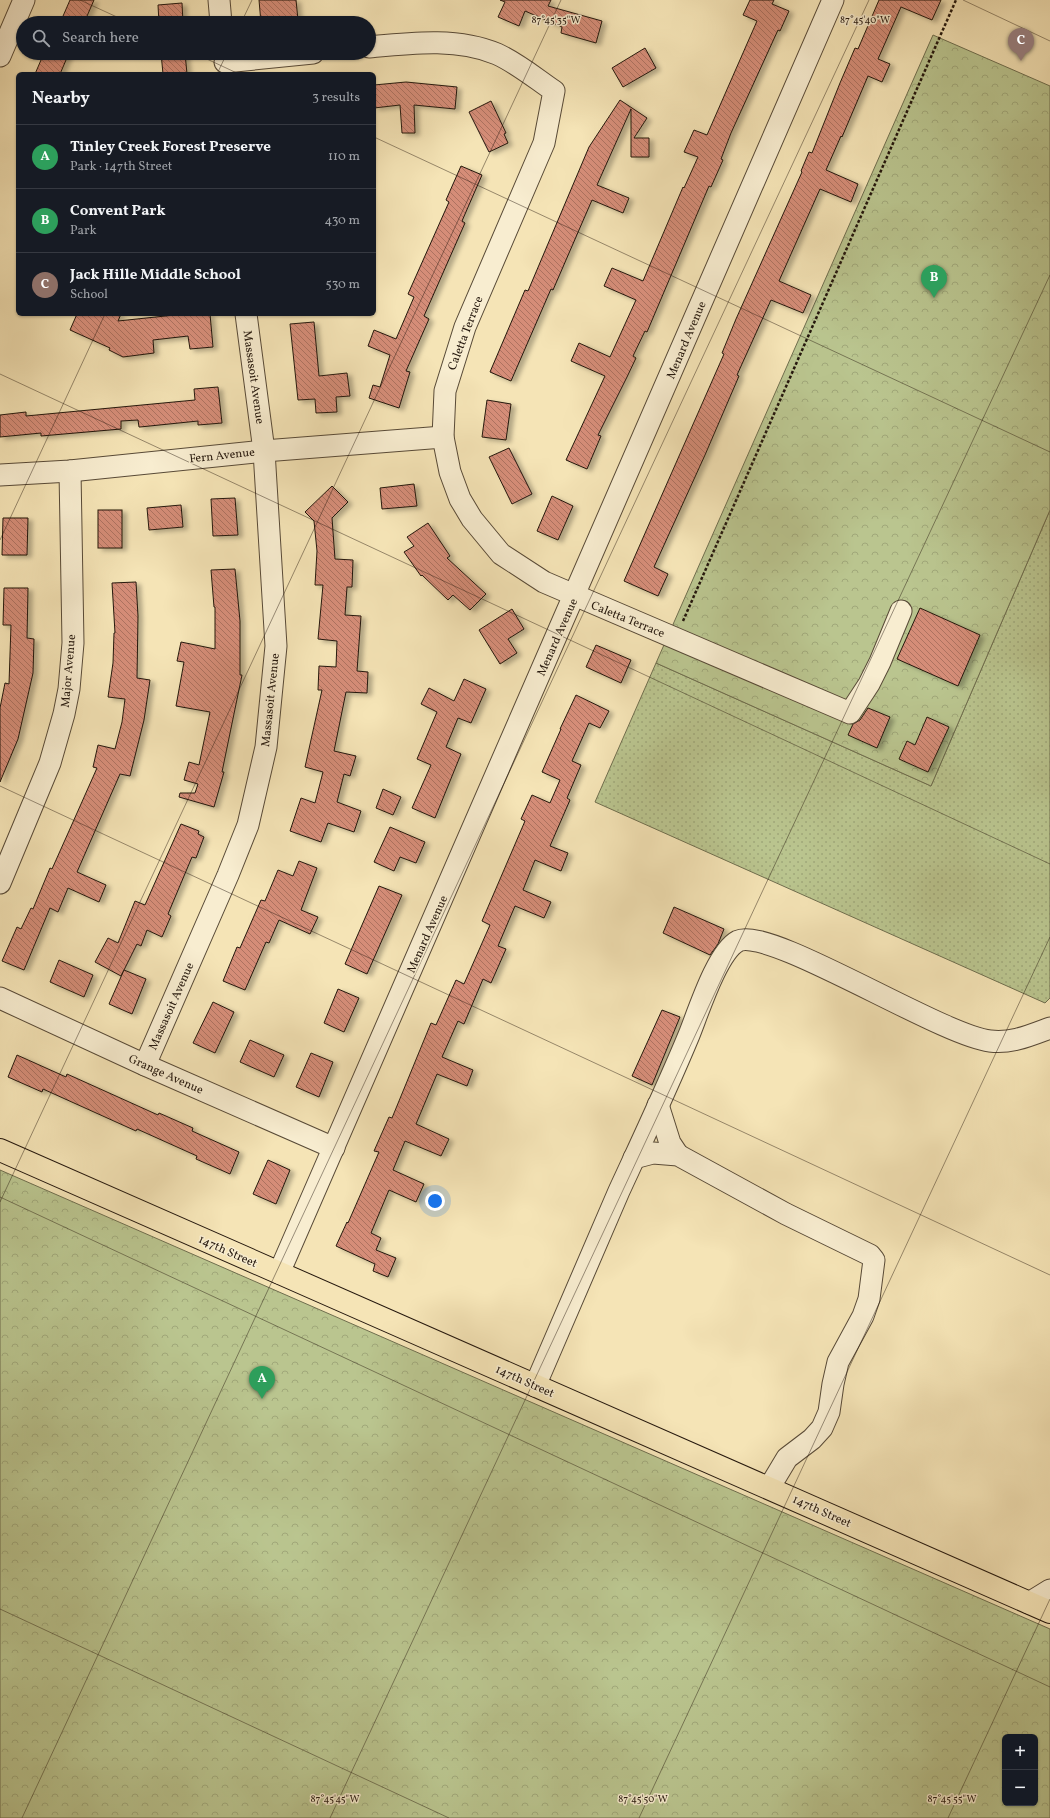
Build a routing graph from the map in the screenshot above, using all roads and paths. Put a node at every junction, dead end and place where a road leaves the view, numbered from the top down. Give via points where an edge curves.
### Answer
1 (24, 0) edge
2 (219, 0) edge
3 (833, 0) edge
4 (956, 0) edge
5 (17, 16) edge
6 (220, 16) edge
7 (16, 19) edge
8 (376, 46) edge
9 (0, 56) edge
10 (251, 60) edge
11 (225, 63) edge
12 (246, 316) edge
13 (443, 437) junction
14 (264, 451) junction
15 (70, 471) junction
16 (0, 475) edge
17 (575, 597) junction
18 (901, 611) dead end
19 (683, 621) dead end
20 (0, 883) edge
21 (0, 998) edge
22 (1050, 1028) edge
23 (145, 1065) junction
24 (658, 1105) junction
25 (334, 1148) junction
26 (0, 1150) edge
27 (678, 1155) junction
28 (634, 1158) junction
29 (279, 1273) junction
30 (535, 1386) junction
31 (769, 1488) junction
32 (1050, 1590) edge
33 (1029, 1602) junction
34 (1050, 1612) edge

1 - 5 street
2 - 6 street
3 - 17 street, Menard Avenue
4 - 19 path
7 - 9 street
8 - 13 street, Caletta Terrace via 430,42 473,47 498,54 554,91 544,144 465,327 451,368 445,391
10 - 11 street
12 - 14 street, Massasoit Avenue
13 - 14 street, Fern Avenue
13 - 17 street, Caletta Terrace via 450,472 460,499 492,544 529,574
14 - 15 street, Fern Avenue
14 - 23 street, Massasoit Avenue via 276,646 266,747 248,825
15 - 16 street, Fern Avenue
15 - 20 street, Major Avenue via 73,643 69,689 50,763
17 - 18 street, Caletta Terrace via 850,713 869,684
17 - 25 street, Menard Avenue
21 - 23 street, Grange Avenue
22 - 24 street via 1005,1042 991,1042 968,1036 802,958 753,940 740,940 728,947 720,960
23 - 25 street, Grange Avenue
24 - 27 street via 670,1143
24 - 28 street
25 - 29 street, Menard Avenue
26 - 29 main road, 147th Street
27 - 28 street via 653,1153
27 - 31 street via 786,1214 870,1255 874,1260 869,1299 863,1316 838,1362 829,1412 822,1428 787,1458
28 - 30 street
29 - 30 main road, 147th Street
30 - 31 main road, 147th Street
31 - 33 main road, 147th Street
32 - 33 street
33 - 34 main road, 147th Street

